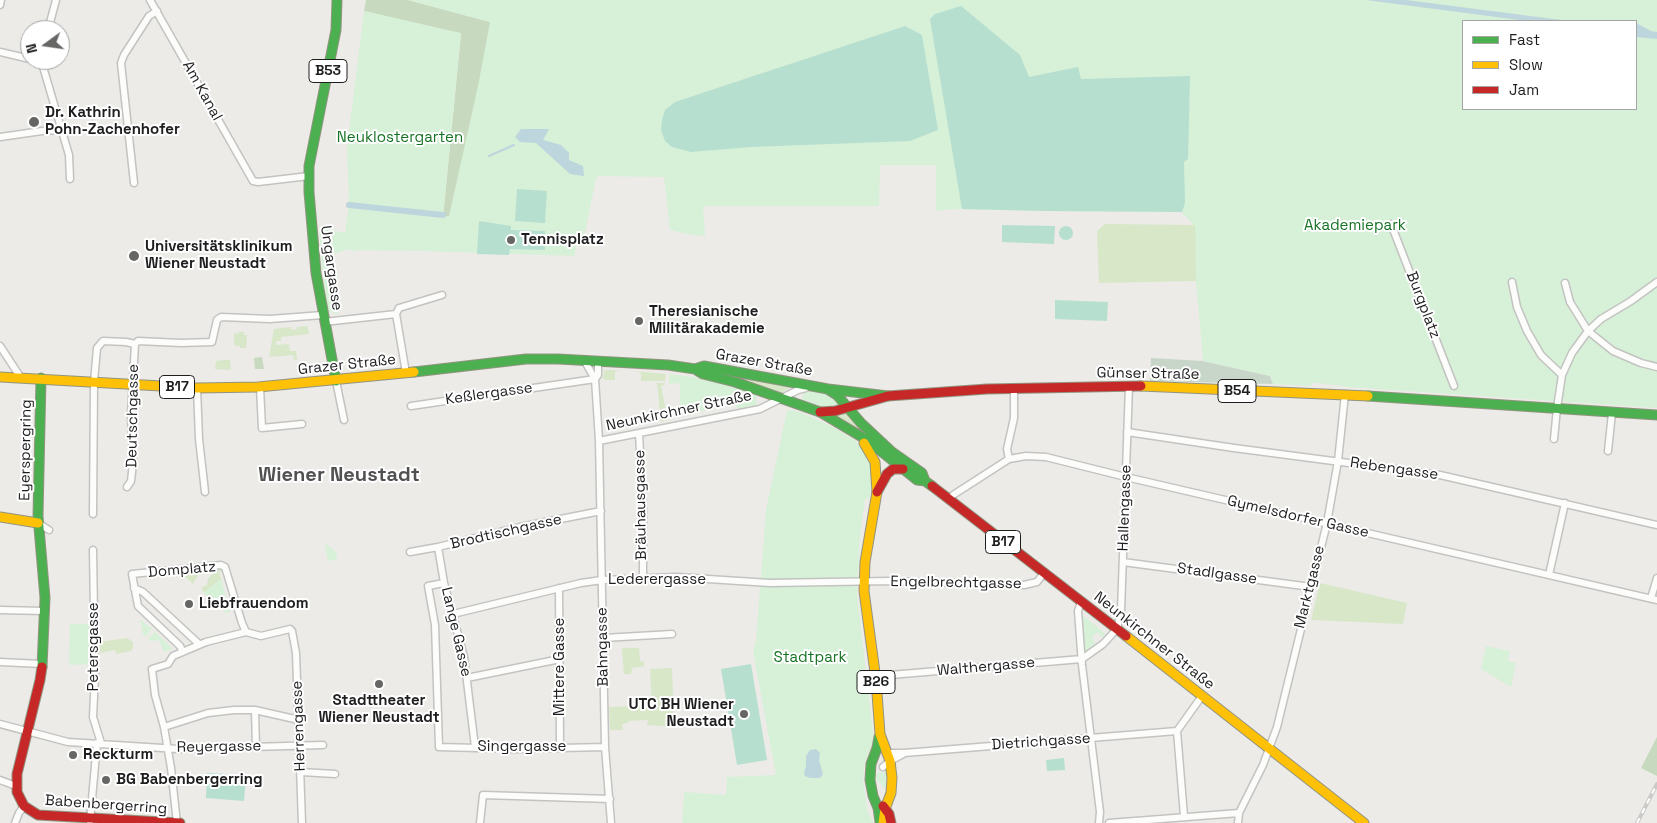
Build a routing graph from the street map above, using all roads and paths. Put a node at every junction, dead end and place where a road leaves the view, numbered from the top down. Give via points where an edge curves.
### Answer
1 (1, 0) edge
2 (56, 0) edge
3 (151, 0) edge
4 (337, 0) edge
5 (0, 5) edge
6 (157, 11) junction
7 (51, 20) edge
8 (0, 52) edge
9 (20, 57) edge
10 (42, 70) edge
11 (62, 130) junction
12 (0, 137) edge
13 (309, 176) junction
14 (70, 179) dead end
15 (134, 182) dead end
16 (1392, 224) dead end
17 (1512, 282) dead end
18 (1657, 282) edge
19 (1566, 283) dead end
20 (442, 295) dead end
21 (396, 314) junction
22 (324, 318) junction
23 (1588, 331) junction
24 (135, 344) junction
25 (0, 346) edge
26 (584, 360) junction
27 (598, 361) junction
28 (1657, 367) edge
29 (695, 368) junction
30 (406, 372) junction
31 (1562, 374) junction
32 (0, 376) edge
33 (21, 378) junction
34 (41, 378) junction
35 (596, 379) junction
36 (336, 381) junction
37 (94, 382) junction
38 (132, 384) junction
39 (1129, 386) junction
40 (1454, 386) dead end
41 (260, 387) junction
42 (810, 387) junction
43 (197, 388) junction
44 (1014, 388) junction
45 (828, 389) junction
46 (762, 391) junction
47 (1345, 394) junction
48 (888, 396) junction
49 (782, 398) junction
50 (867, 401) junction
51 (411, 406) dead end
52 (764, 406) junction
53 (848, 406) junction
54 (805, 407) junction
55 (1557, 408) junction
56 (820, 412) junction
57 (1612, 413) junction
58 (1657, 415) edge
59 (344, 420) dead end
60 (861, 423) junction
61 (302, 424) dead end
62 (1127, 432) junction
63 (639, 433) junction
64 (860, 437) junction
65 (1554, 439) dead end
66 (600, 441) junction
67 (880, 442) joint
68 (1608, 451) dead end
69 (888, 453) junction
70 (1009, 459) junction
71 (1338, 461) junction
72 (875, 462) junction
73 (903, 470) junction
74 (1126, 477) junction
75 (925, 482) junction
76 (127, 487) dead end
77 (879, 489) junction
78 (204, 492) dead end
79 (949, 499) junction
80 (1564, 503) junction
81 (601, 511) junction
82 (93, 514) dead end
83 (0, 517) edge
84 (38, 522) junction
85 (1327, 523) junction
86 (1657, 524) edge
87 (49, 530) dead end
88 (438, 548) junction
89 (93, 550) dead end
90 (410, 552) dead end
91 (1123, 562) junction
92 (1044, 573) junction
93 (1549, 575) junction
94 (643, 577) junction
95 (1657, 578) edge
96 (602, 580) junction
97 (864, 582) junction
98 (444, 583) junction
99 (1311, 587) junction
100 (134, 588) junction
101 (560, 588) junction
102 (1654, 599) edge
103 (1081, 602) junction
104 (0, 610) edge
105 (44, 611) junction
106 (453, 614) junction
107 (1117, 629) junction
108 (246, 632) junction
109 (672, 634) dead end
110 (604, 638) junction
111 (199, 644) junction
112 (183, 652) junction
113 (560, 659) junction
114 (1082, 659) junction
115 (0, 662) edge
116 (42, 664) junction
117 (890, 675) dead end
118 (467, 678) junction
119 (1202, 696) junction
120 (255, 710) junction
121 (299, 720) junction
122 (0, 724) edge
123 (164, 727) junction
124 (27, 731) junction
125 (1177, 731) junction
126 (880, 734) junction
127 (1091, 738) junction
128 (99, 743) junction
129 (300, 745) junction
130 (322, 745) dead end
131 (167, 747) junction
132 (256, 747) junction
133 (474, 747) junction
134 (560, 747) junction
135 (606, 747) junction
136 (1270, 748) junction
137 (887, 763) junction
138 (301, 772) junction
139 (335, 774) dead end
140 (870, 774) junction
141 (0, 780) edge
142 (16, 786) junction
143 (871, 790) junction
144 (610, 799) junction
145 (24, 806) junction
146 (885, 809) junction
147 (1239, 813) junction
148 (1184, 816) junction
149 (90, 821) edge
150 (15, 823) edge
151 (178, 823) edge
152 (302, 823) edge
153 (480, 823) edge
154 (611, 823) edge
155 (881, 823) edge
156 (891, 823) edge
157 (1099, 823) edge
158 (1109, 823) edge
159 (1238, 823) edge
160 (1364, 823) edge

1 - 5 street
2 - 7 street
3 - 6 street, Am Kanal
4 - 13 main road, Ungargasse / B53 via 336,30 313,140
6 - 13 street, Am Kanal via 253,181
6 - 15 street via 149,16 122,63
8 - 9 street
10 - 11 street
11 - 12 street
11 - 14 street via 69,155
13 - 22 main road, Ungargasse / B53 via 313,245
16 - 40 street, Burgplatz
17 - 31 street via 1517,308 1527,331 1541,355
18 - 23 street
19 - 23 street via 1570,302
20 - 21 street via 399,308
21 - 22 street
21 - 30 street
22 - 24 street via 221,317 217,320 212,342 138,341
22 - 36 main road, Ungargasse / B53
23 - 28 street via 1613,351
23 - 31 street
24 - 37 street via 103,341 97,348
24 - 38 street, Deutschgasse
25 - 33 street
26 - 27 main road, Grazer Straße / B17
26 - 30 main road, Grazer Straße / B17 via 526,359
26 - 35 street
27 - 29 main road, Grazer Straße / B17
27 - 35 street, Bahngasse
29 - 42 main road, Grazer Straße / B17 via 708,367
29 - 46 main road, Grazer Straße / B17 via 703,374
30 - 36 main road, Grazer Straße / B17
31 - 55 street
32 - 33 main road, Grazer Straße / B17
33 - 34 main road, Grazer Straße / B17
34 - 37 main road, Grazer Straße / B17
34 - 84 main road, Eyerspergring
35 - 51 street, Keßlergasse
35 - 66 street, Bahngasse
36 - 41 main road, Grazer Straße / B17
36 - 59 street, Ungargasse
37 - 38 main road, Grazer Straße / B17
37 - 82 street
38 - 43 main road, Grazer Straße / B17
38 - 76 street, Deutschgasse via 133,463
39 - 44 main road, Günser Straße / B54
39 - 47 main road, Günser Straße / B54
39 - 62 street, Hallengasse
41 - 43 main road, Grazer Straße / B17
41 - 61 street via 262,428
42 - 45 main road, Grazer Straße / B17
42 - 49 street, Neunkirchner Straße
42 - 54 main road via 802,399
43 - 78 street
44 - 48 main road, Günser Straße / B54
44 - 70 street via 1014,418 1006,449
45 - 48 main road, B54
45 - 53 main road, B17
46 - 49 main road, Grazer Straße / B17
46 - 52 street, Neunkirchner Straße via 766,400
47 - 55 main road, Günser Straße / B54
47 - 71 street, Marktgasse
48 - 50 main road, B54
49 - 52 street, Neunkirchner Straße
49 - 54 main road, Grazer Straße / B17
50 - 53 main road, B54
50 - 60 main road via 859,415
52 - 63 street, Neunkirchner Straße
53 - 56 main road
53 - 60 main road, B17
54 - 56 main road, Grazer Straße / B17
55 - 57 main road, Günser Straße / B54
55 - 65 street
56 - 64 main road, Neunkirchner Straße / B17
57 - 58 main road, Günser Straße / B54
57 - 68 street
60 - 67 main road, B17
62 - 71 street, Rebengasse
62 - 74 street, Hallengasse
63 - 66 street, Neunkirchner Straße
63 - 94 street, Bräuhausgasse
64 - 69 main road, Neunkirchner Straße / B17
64 - 72 main road, B26
66 - 81 street, Bahngasse
67 - 69 main road, B26
69 - 72 main road
69 - 73 main road, Neunkirchner Straße / B17
69 - 75 main road, Neunkirchner Straße / B17 via 922,473
69 - 77 main road, B26
70 - 74 street, Gymelsdorfer Gasse via 1046,457
70 - 79 street, Gymelsdorfer Gasse
71 - 80 street, Rebengasse via 1456,478
71 - 85 street, Marktgasse
72 - 77 main road, B26
73 - 75 main road, Neunkirchner Straße / B17
73 - 77 main road via 893,469
74 - 85 street, Gymelsdorfer Gasse
74 - 91 street, Hallengasse
75 - 79 main road, Neunkirchner Straße / B17
77 - 97 main road, B26
79 - 92 main road, Neunkirchner Straße / B17
80 - 86 street, Rebengasse
80 - 93 street
81 - 88 street, Brodtischgasse
81 - 96 street, Bahngasse
83 - 84 main road
84 - 87 street
84 - 105 main road, Eyerspergring
85 - 93 street, Gymelsdorfer Gasse
85 - 99 street, Marktgasse
88 - 90 street, Brodtischgasse
88 - 98 street, Lange Gasse
89 - 128 street, Petersgasse via 93,717
91 - 99 street, Stadlgasse
91 - 107 street, Hallengasse
92 - 97 street, Engelbrechtgasse via 1034,583 1024,585
92 - 103 main road, Neunkirchner Straße / B17
93 - 102 street, Gymelsdorfer Gasse
94 - 96 street, Lederergasse
94 - 97 street, Lederergasse via 770,583
95 - 102 street
96 - 101 street, Lederergasse
96 - 110 street, Bahngasse
97 - 126 main road, B26
98 - 106 street, Lange Gasse
98 - 133 street, Singergasse via 428,586 435,625 439,747
99 - 136 street, Marktgasse
100 - 108 street, Domplatz via 132,574 221,565 225,567
100 - 111 street via 143,592
100 - 112 street, Domplatz via 138,606
101 - 106 street, Lederergasse
101 - 113 street, Mittere Gasse
103 - 107 main road, Neunkirchner Straße / B17
103 - 114 street via 1078,611
104 - 105 street
105 - 116 main road, Eyerspergring
106 - 118 street, Lange Gasse
107 - 114 street
107 - 119 main road, Neunkirchner Straße / B17
108 - 111 street
108 - 121 street, Herrengasse via 261,636 292,629
109 - 110 street
110 - 135 street, Bahngasse
111 - 112 street
112 - 123 street via 173,656 168,664 152,669
113 - 118 street
113 - 134 street, Mittere Gasse
114 - 117 street, Walthergasse
114 - 127 street
115 - 116 street
116 - 124 main road, Eyerspergring
118 - 133 street, Lange Gasse
119 - 125 street
119 - 136 main road, Neunkirchner Straße / B17
120 - 121 street
120 - 123 street via 208,713
120 - 132 street
121 - 129 street, Herrengasse
122 - 124 street, Reyergasse
123 - 131 street
124 - 128 street, Reyergasse via 68,742
124 - 142 main road, Eyerspergring
125 - 127 street, Dietrichgasse
125 - 148 street
126 - 137 main road, B26
126 - 140 main road, B26
127 - 137 street, Dietrichgasse via 904,753
127 - 157 street
128 - 131 street, Reyergasse
128 - 149 street
129 - 130 street, Reyergasse
129 - 132 street, Reyergasse
129 - 138 street, Herrengasse
131 - 132 street, Reyergasse
131 - 151 street
133 - 134 street, Singergasse
134 - 135 street, Singergasse
135 - 144 street, Bahngasse
136 - 147 street, Marktgasse
136 - 160 main road, Neunkirchner Straße / B17
137 - 140 main road
137 - 146 main road, B26 via 892,786
138 - 139 street
138 - 152 street, Herrengasse
140 - 143 main road, B26
141 - 142 street
142 - 145 main road, Babenbergerring
143 - 146 main road
143 - 155 main road, B26
144 - 153 street via 483,795
144 - 154 street, Bahngasse
145 - 149 main road, Babenbergerring via 38,815
145 - 150 street
146 - 155 main road, B26
146 - 156 main road
147 - 148 street
147 - 159 street
148 - 158 street
149 - 151 main road, Babenbergerring

